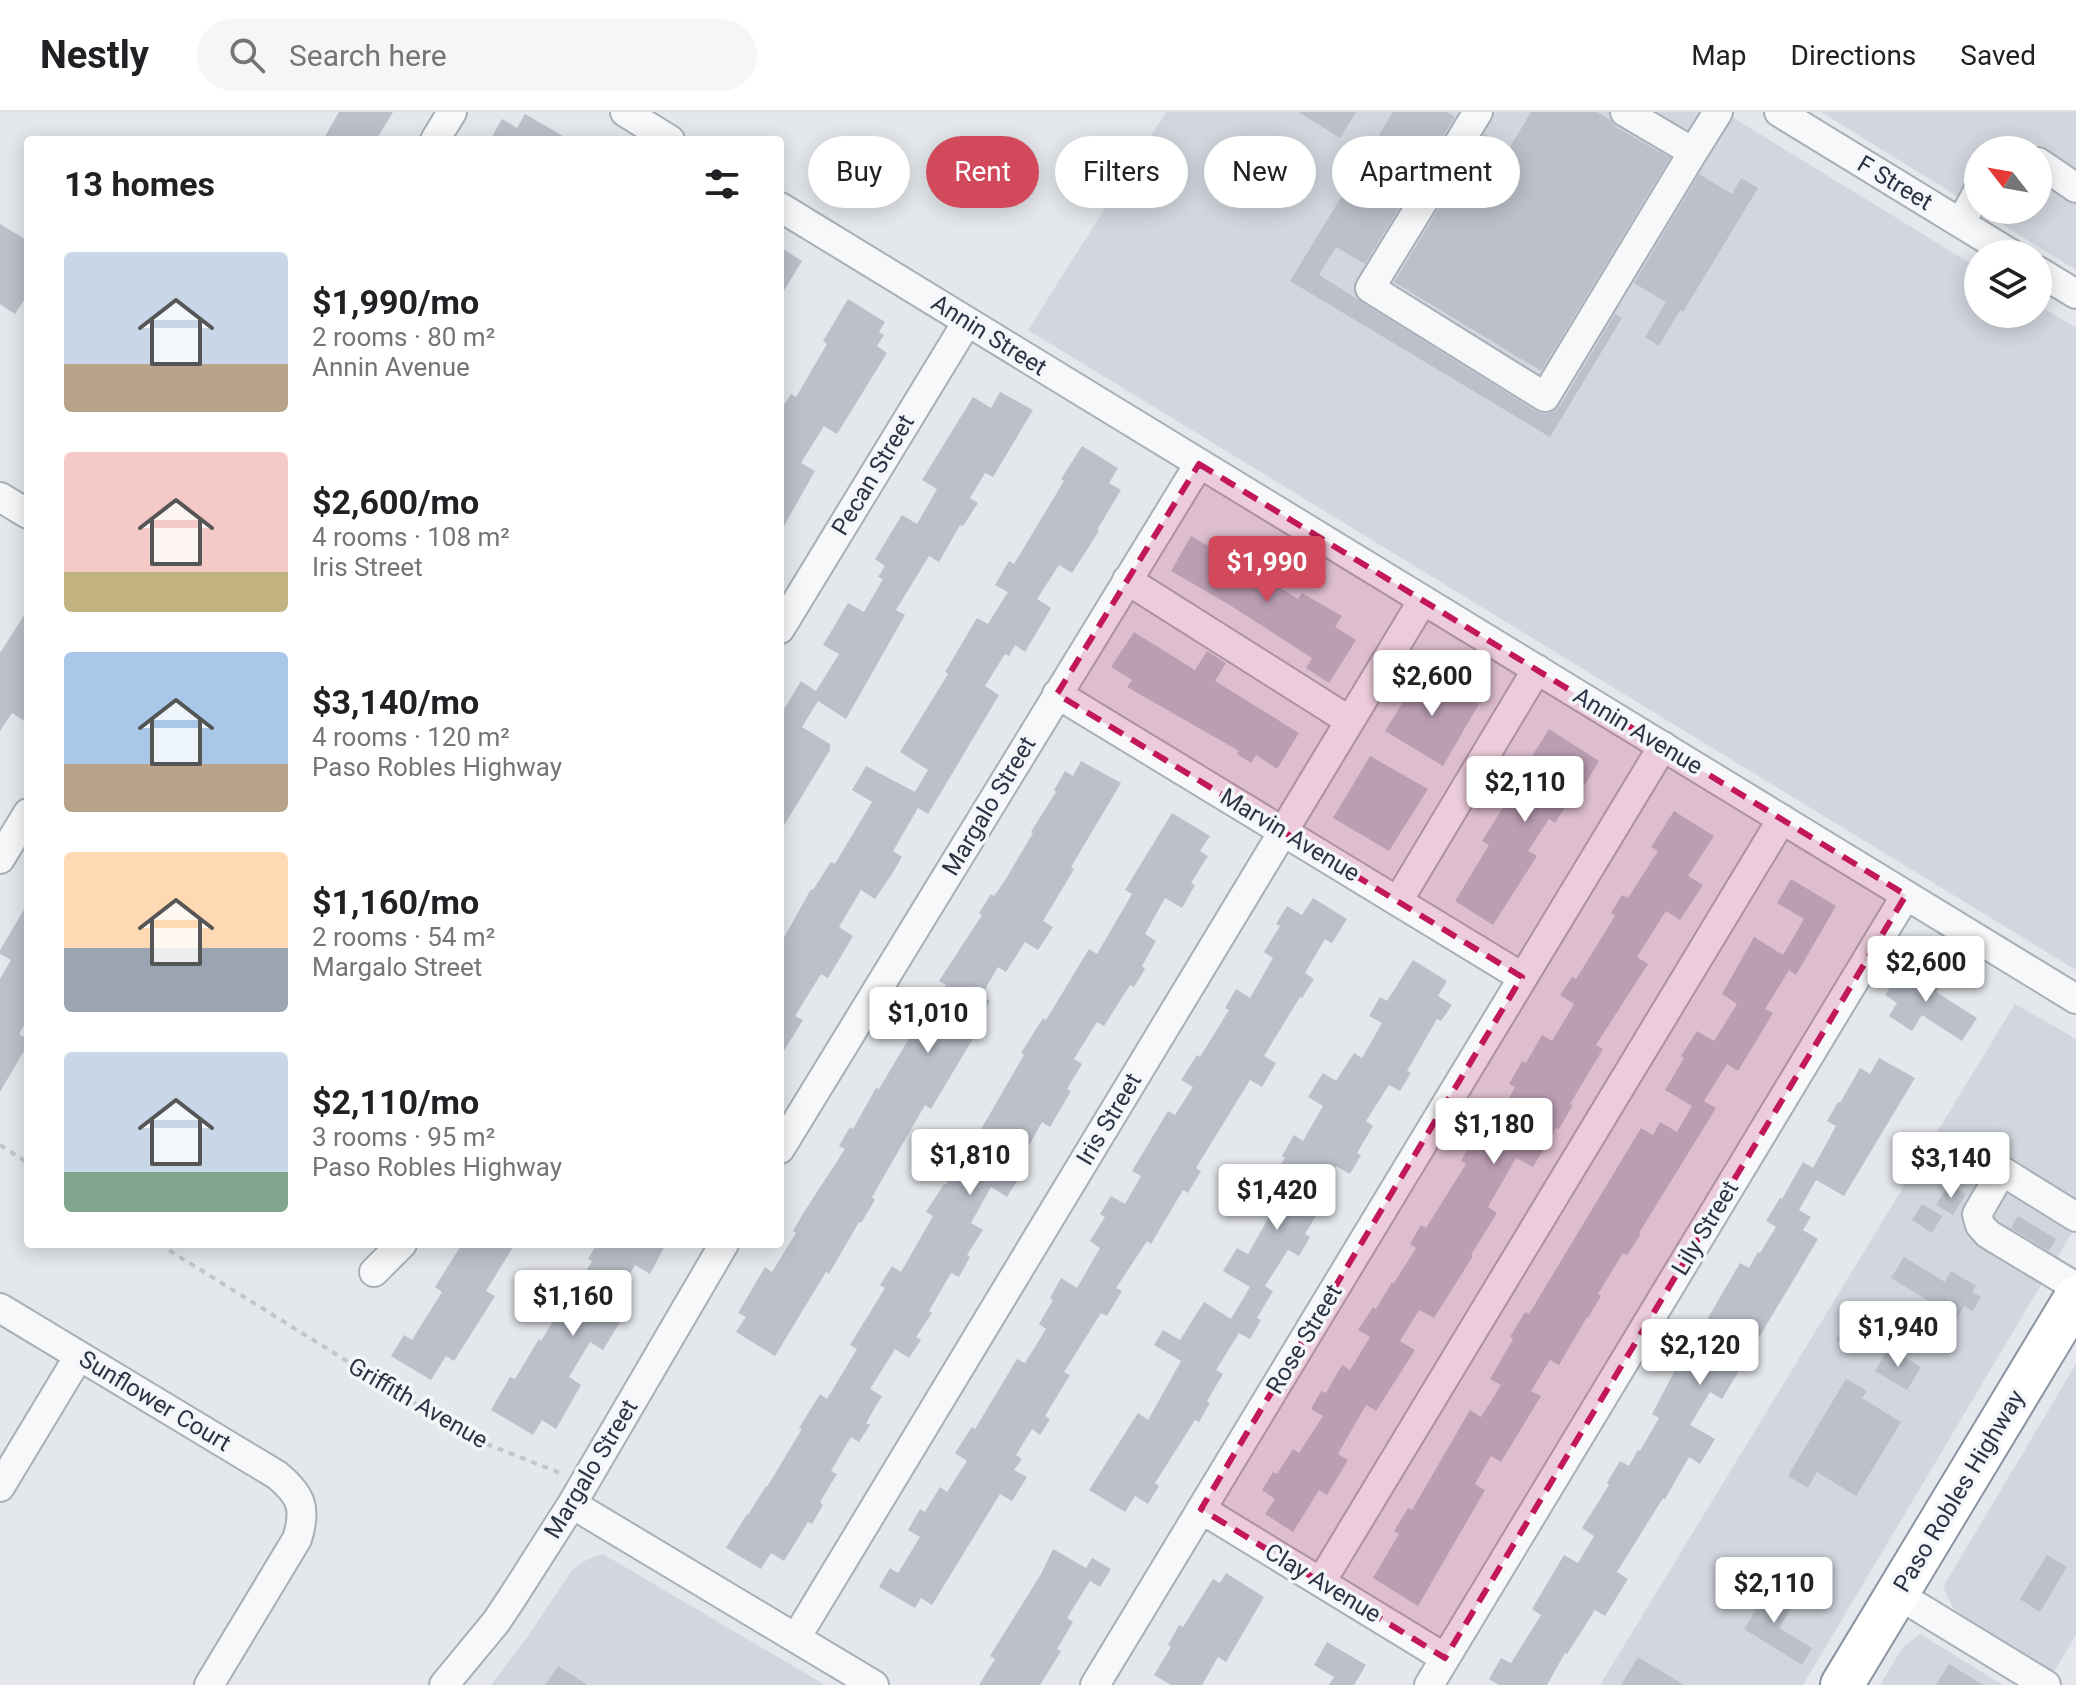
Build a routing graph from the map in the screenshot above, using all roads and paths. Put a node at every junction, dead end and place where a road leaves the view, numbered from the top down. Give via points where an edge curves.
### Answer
1 (452, 112) edge
2 (625, 112) edge
3 (1478, 112) edge
4 (1625, 112) edge
5 (1718, 112) edge
6 (1779, 112) edge
7 (437, 136) edge
8 (664, 136) edge
9 (1693, 152) junction
10 (2052, 172) edge
11 (2076, 188) edge
12 (784, 209) edge
13 (1964, 217) edge
14 (1961, 223) junction
15 (1988, 240) edge
16 (2052, 279) edge
17 (2076, 294) edge
18 (967, 322) junction
19 (1199, 464) junction
20 (0, 497) edge
21 (24, 512) edge
22 (1127, 580) junction
23 (1423, 600) junction
24 (784, 622) edge
25 (1537, 669) junction
26 (1057, 694) junction
27 (1350, 721) junction
28 (1663, 746) junction
29 (1782, 819) junction
30 (24, 820) edge
31 (1283, 831) junction
32 (0, 859) edge
33 (1906, 895) junction
34 (1398, 901) junction
35 (1522, 977) junction
36 (2076, 999) edge
37 (785, 1131) edge
38 (0, 1145) edge
39 (24, 1160) edge
40 (2076, 1217) edge
41 (165, 1248) edge
42 (398, 1248) edge
43 (722, 1248) edge
44 (374, 1272) dead end
45 (2076, 1287) edge
46 (2076, 1297) edge
47 (0, 1308) edge
48 (79, 1356) junction
49 (0, 1487) edge
50 (572, 1504) junction
51 (1201, 1509) junction
52 (1321, 1582) junction
53 (1897, 1594) junction
54 (796, 1638) junction
55 (1445, 1658) junction
56 (209, 1685) edge
57 (444, 1685) edge
58 (874, 1685) edge
59 (1095, 1685) edge
60 (1429, 1685) edge
61 (1842, 1685) edge
62 (2046, 1685) edge

1 - 7 street
2 - 8 street
3 - 9 street via 1370,288 1545,397
4 - 9 street
5 - 9 street
6 - 14 street, F Street
10 - 11 street
12 - 18 street, Annin Street
13 - 14 street
14 - 15 street, F Street
16 - 17 street
18 - 19 street, Annin Street
18 - 24 street, Pecan Street
19 - 22 street, Margalo Street
19 - 23 street, Annin Avenue
20 - 21 street
22 - 26 street, Margalo Street
22 - 27 street
23 - 25 street, Annin Avenue
23 - 27 street, Iris Street
25 - 28 street, Annin Avenue
25 - 34 street
26 - 31 street, Marvin Avenue
26 - 37 street, Margalo Street
27 - 31 street, Iris Street
28 - 29 street, Annin Avenue
28 - 35 street, Rose Street
29 - 33 street, Annin Avenue
29 - 52 street
30 - 32 street
31 - 34 street, Marvin Avenue
31 - 54 street, Iris Street
33 - 36 street, Annin Avenue
33 - 55 street, Lily Street
34 - 35 street, Marvin Avenue
35 - 51 street, Rose Street
38 - 39 path
40 - 45 street via 2002,1171 1977,1214 1988,1234
41 - 50 path, Griffith Avenue via 469,1437 560,1473
42 - 44 street
43 - 50 street, Margalo Street
46 - 53 highway, Paso Robles Highway
47 - 48 street, Sunflower Court
48 - 49 street
48 - 56 street, Sunflower Court via 277,1475 301,1503 297,1539
50 - 54 street
50 - 57 street, Margalo Street via 496,1622
51 - 52 street, Clay Avenue
51 - 59 street, Rose Street
52 - 55 street, Clay Avenue
53 - 61 highway, Paso Robles Highway
53 - 62 street
54 - 58 street
55 - 60 street, Lily Street

